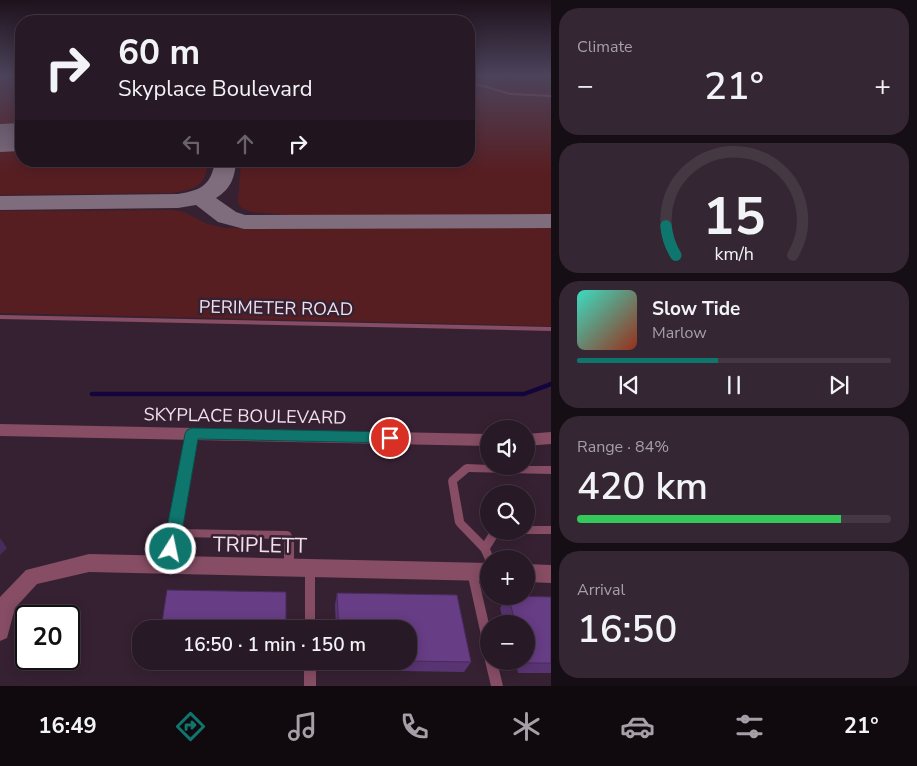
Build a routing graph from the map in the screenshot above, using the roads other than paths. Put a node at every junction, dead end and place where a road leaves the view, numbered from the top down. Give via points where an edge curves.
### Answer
1 (0, 317) edge
2 (551, 329) edge
3 (0, 430) edge
4 (192, 434) junction
5 (551, 438) edge
6 (535, 439) edge
7 (480, 440) edge
8 (480, 468) edge
9 (535, 469) edge
10 (551, 470) edge
11 (535, 530) edge
12 (551, 530) edge
13 (174, 533) junction
14 (490, 540) edge
15 (485, 548) joint
16 (168, 565) junction
17 (289, 568) junction
18 (310, 568) junction
19 (480, 572) edge
20 (535, 573) edge
21 (551, 574) edge
22 (310, 620) edge
23 (1, 622) edge
24 (310, 670) edge
25 (493, 670) edge
26 (310, 686) edge
27 (497, 686) edge

1 - 2 lane, PERIMETER ROAD
3 - 4 street, SKYPLACE BOULEVARD
4 - 7 street, SKYPLACE BOULEVARD
4 - 13 lane
5 - 6 street
8 - 15 lane via 467,468 452,481 460,523
9 - 10 lane
11 - 12 lane
13 - 16 lane
13 - 17 lane via 287,535 290,540
14 - 15 lane
16 - 17 street, TRIPLETT
16 - 23 street, TRIPLETT via 89,563 32,576 7,603
17 - 18 street, TRIPLETT
18 - 19 street, TRIPLETT
18 - 22 lane
20 - 21 street
24 - 26 lane
25 - 27 lane

